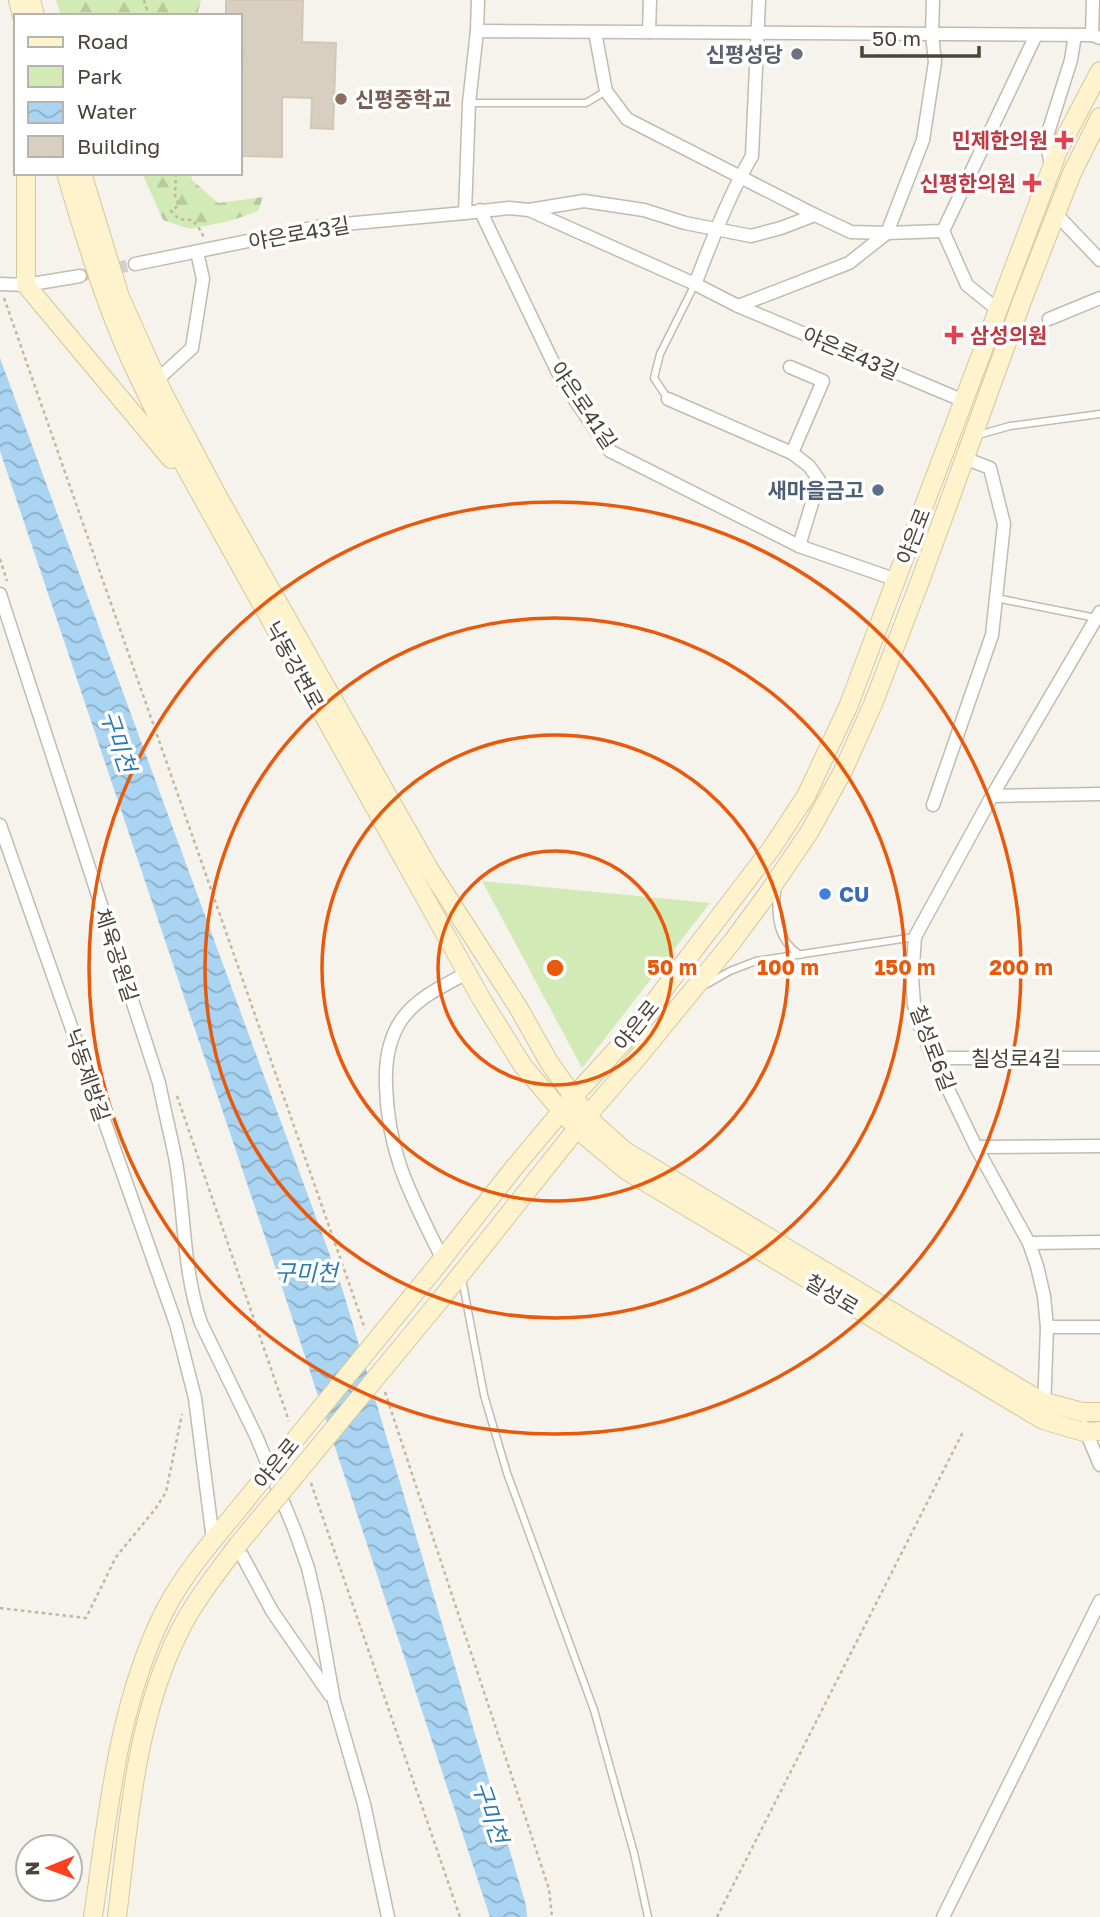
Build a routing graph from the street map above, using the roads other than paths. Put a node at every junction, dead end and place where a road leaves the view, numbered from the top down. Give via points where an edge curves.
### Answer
1 (478, 0) edge
2 (650, 0) edge
3 (759, 0) edge
4 (933, 0) edge
5 (1093, 0) edge
6 (477, 31) junction
7 (595, 32) junction
8 (649, 32) junction
9 (758, 34) junction
10 (932, 34) junction
11 (1036, 35) junction
12 (1075, 35) junction
13 (1096, 36) edge
14 (1100, 71) edge
15 (606, 91) junction
16 (469, 103) junction
17 (1100, 117) edge
18 (1100, 144) edge
19 (1051, 169) junction
20 (1072, 173) junction
21 (26, 175) edge
22 (67, 175) edge
23 (83, 175) edge
24 (741, 176) junction
25 (480, 210) junction
26 (529, 210) junction
27 (465, 213) junction
28 (1056, 214) junction
29 (815, 215) junction
30 (716, 230) junction
31 (943, 232) junction
32 (887, 233) junction
33 (202, 251) junction
34 (1100, 260) edge
35 (135, 264) tunnel mouth
36 (80, 276) tunnel mouth
37 (695, 284) junction
38 (26, 285) junction
39 (2, 290) edge
40 (1100, 298) edge
41 (738, 306) junction
42 (998, 310) junction
43 (1049, 319) dead end
44 (790, 367) dead end
45 (157, 380) junction
46 (668, 399) joint
47 (964, 401) junction
48 (1100, 414) edge
49 (971, 436) junction
50 (792, 453) junction
51 (964, 458) junction
52 (202, 497) junction
53 (799, 546) junction
54 (897, 580) junction
55 (0, 594) edge
56 (996, 598) junction
57 (1098, 615) edge
58 (1100, 794) edge
59 (992, 796) junction
60 (933, 805) dead end
61 (0, 825) edge
62 (778, 880) junction
63 (915, 937) junction
64 (800, 955) junction
65 (467, 973) junction
66 (692, 992) junction
67 (933, 1058) junction
68 (1100, 1058) edge
69 (574, 1096) junction
70 (582, 1122) junction
71 (1100, 1146) edge
72 (976, 1147) junction
73 (1100, 1242) edge
74 (1029, 1243) junction
75 (439, 1263) junction
76 (461, 1274) junction
77 (201, 1323) junction
78 (176, 1324) junction
79 (1046, 1327) junction
80 (1100, 1327) edge
81 (1044, 1402) junction
82 (1091, 1412) edge
83 (1043, 1420) junction
84 (1092, 1432) edge
85 (1100, 1465) edge
86 (213, 1541) junction
87 (237, 1546) junction
88 (1100, 1601) edge
89 (334, 1701) junction
90 (93, 1917) edge
91 (117, 1917) edge
92 (388, 1917) edge
93 (648, 1917) edge
94 (943, 1917) edge

1 - 6 street
2 - 8 street
3 - 9 street
4 - 10 street
5 - 13 street
6 - 7 street
6 - 16 street
7 - 8 street
7 - 15 street
8 - 9 street
9 - 10 street
9 - 24 street via 752,156
10 - 11 street
10 - 32 street via 935,62 923,140
11 - 12 street
11 - 31 street
12 - 13 street
12 - 19 street via 1046,139
14 - 19 main road, 야은로
15 - 16 lane via 586,103
15 - 24 street via 627,119
16 - 27 street
17 - 20 main road, 야은로
18 - 20 main road
19 - 42 main road, 야은로
20 - 28 main road, 야은로
21 - 38 main road
22 - 52 main road, 낙동강변로 via 125,347
23 - 45 main road, 낙동강변로 via 120,297
24 - 29 street
24 - 30 street
25 - 26 street, 야은로43길
25 - 27 street, 야은로43길
25 - 53 street, 야은로41길 via 562,381 610,451
26 - 30 street, 야은로43길 via 584,201 644,210
26 - 37 street, 야은로43길
27 - 33 street, 야은로43길 via 322,226
28 - 34 street
28 - 49 main road, 야은로
29 - 30 street, 야은로43길 via 751,236
29 - 32 street via 851,232
30 - 37 street
31 - 32 street
31 - 42 street via 967,285
32 - 41 street via 849,263
33 - 35 street, 야은로43길
33 - 45 street via 203,279 191,348
36 - 38 street
37 - 41 street, 야은로43길
37 - 46 lane via 660,354 654,379
38 - 39 street
38 - 52 main road
40 - 43 street
41 - 47 street, 야은로43길
42 - 47 main road, 야은로
44 - 50 street via 822,381
45 - 69 main road, 낙동강변로 via 428,867
46 - 50 street
47 - 54 main road, 야은로
48 - 49 lane
49 - 51 main road, 야은로
50 - 53 street via 819,480
51 - 56 street via 990,468 1004,524
51 - 62 main road, 야은로 via 873,704 843,771
52 - 65 main road, 낙동강변로
53 - 54 street, 야은로41길
54 - 69 main road, 야은로 via 848,707 806,796 626,1039
55 - 77 street, 체육공원길 via 159,1083 176,1162 188,1272
56 - 57 lane, 칠성로6길
56 - 60 street via 992,635
57 - 59 street, 칠성로6길
58 - 59 street
59 - 63 street, 칠성로6길
61 - 78 street, 낙동제방길
62 - 64 lane via 776,917 790,949
62 - 66 main road, 야은로
63 - 64 lane
63 - 67 street, 칠성로6길 via 914,1004
64 - 66 lane via 755,961
65 - 70 main road, 낙동강변로 via 523,1066
65 - 75 street via 429,993 406,1014 392,1039 385,1068 395,1152
66 - 70 main road, 야은로
67 - 68 street, 칠성로4길
67 - 72 street, 칠성로6길
69 - 70 main road, 낙동강변로
69 - 75 main road, 야은로
70 - 76 main road, 야은로
70 - 81 main road, 칠성로
70 - 83 main road, 칠성로 via 627,1171
71 - 72 street
72 - 74 street, 칠성로6길
73 - 74 street
74 - 79 street, 칠성로6길 via 1038,1266
75 - 86 main road, 야은로, bridge
76 - 87 main road, 야은로, bridge
76 - 93 lane via 484,1395 507,1473 594,1710
77 - 78 street
77 - 89 street, 체육공원길 via 257,1438 308,1568
78 - 86 street, 낙동제방길 via 195,1398
79 - 80 street
79 - 81 street, 칠성로6길
81 - 82 main road, 칠성로
81 - 83 street, 칠성로6길
82 - 84 street
83 - 84 main road, 칠성로
84 - 85 street
86 - 90 main road, 야은로 via 165,1610 144,1657 123,1725
87 - 89 street via 272,1611
87 - 91 main road, 야은로 via 180,1629 160,1675 135,1774
88 - 94 street
89 - 92 street via 364,1804

